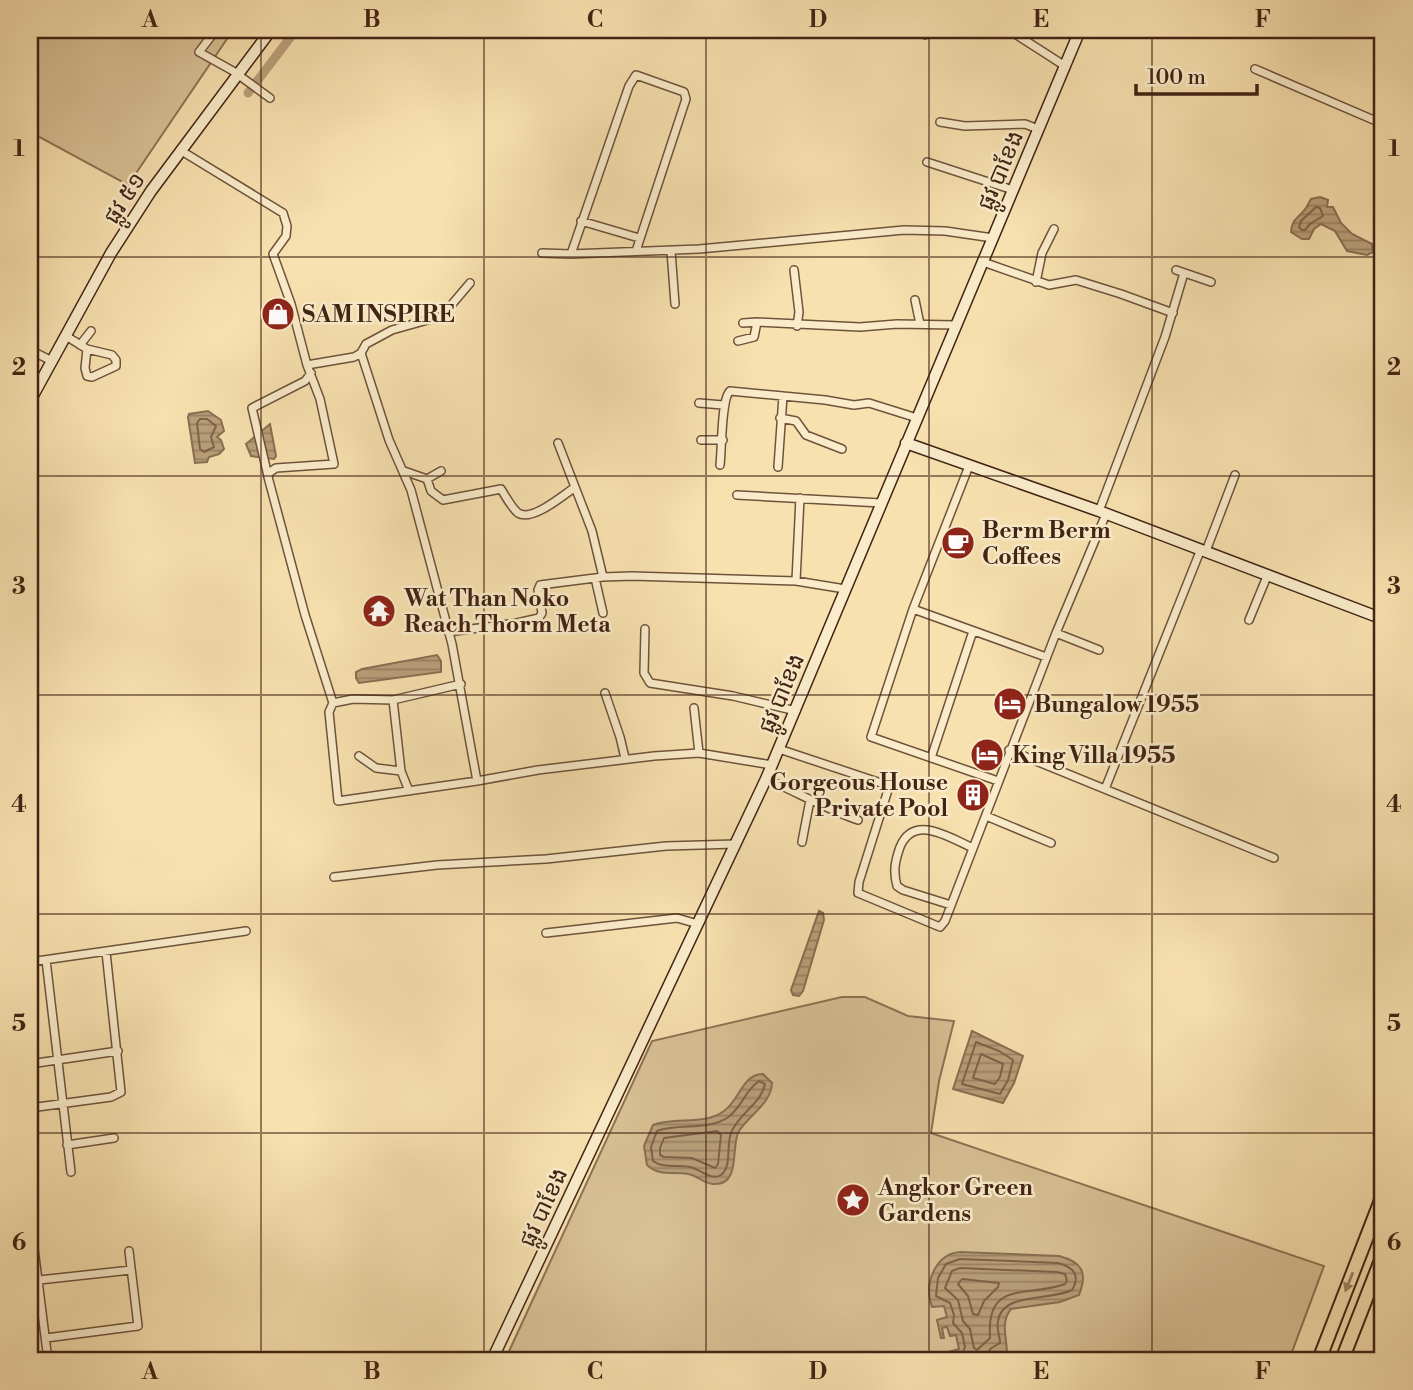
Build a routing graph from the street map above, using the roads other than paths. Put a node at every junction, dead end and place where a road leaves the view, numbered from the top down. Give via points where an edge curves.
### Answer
1 (216, 30) edge
2 (271, 30) edge
3 (1009, 30) edge
4 (1080, 30) edge
5 (1376, 30) edge
6 (1383, 33) edge
7 (1065, 66) junction
8 (1255, 69) dead end
9 (235, 72) junction
10 (270, 98) dead end
11 (940, 122) dead end
12 (1383, 124) edge
13 (1038, 129) junction
14 (180, 150) junction
15 (928, 162) dead end
16 (1013, 190) junction
17 (581, 222) junction
18 (1054, 229) dead end
19 (639, 238) junction
20 (993, 238) junction
21 (636, 251) junction
22 (671, 251) junction
23 (542, 253) dead end
24 (571, 254) junction
25 (983, 262) junction
26 (793, 270) dead end
27 (1036, 282) junction
28 (1210, 282) dead end
29 (470, 283) dead end
30 (915, 300) dead end
31 (676, 303) dead end
32 (1173, 313) junction
33 (757, 322) junction
34 (743, 323) dead end
35 (920, 324) junction
36 (956, 325) junction
37 (797, 326) junction
38 (91, 331) dead end
39 (66, 335) junction
40 (738, 341) dead end
41 (84, 347) junction
42 (361, 352) junction
43 (46, 358) junction
44 (30, 364) edge
45 (309, 369) junction
46 (31, 396) edge
47 (783, 397) junction
48 (699, 402) dead end
49 (723, 405) junction
50 (780, 418) junction
51 (917, 418) junction
52 (701, 440) dead end
53 (723, 440) junction
54 (558, 443) dead end
55 (906, 443) junction
56 (842, 449) dead end
57 (720, 465) dead end
58 (969, 466) junction
59 (778, 467) dead end
60 (404, 471) junction
61 (441, 471) dead end
62 (1235, 475) dead end
63 (268, 477) junction
64 (426, 480) junction
65 (574, 488) junction
66 (737, 495) dead end
67 (800, 498) junction
68 (881, 503) junction
69 (1103, 512) junction
70 (1204, 550) junction
71 (1268, 575) junction
72 (599, 577) junction
73 (796, 581) junction
74 (845, 589) junction
75 (913, 609) junction
76 (603, 613) dead end
77 (1383, 619) edge
78 (1249, 620) dead end
79 (645, 629) dead end
80 (973, 631) junction
81 (448, 632) junction
82 (1056, 633) junction
83 (1099, 650) dead end
84 (1046, 657) junction
85 (461, 684) junction
86 (605, 693) dead end
87 (393, 700) junction
88 (333, 703) junction
89 (694, 708) dead end
90 (796, 711) junction
91 (779, 749) junction
92 (1009, 750) junction
93 (699, 752) junction
94 (359, 756) dead end
95 (625, 758) junction
96 (931, 758) junction
97 (772, 765) junction
98 (401, 771) junction
99 (766, 779) junction
100 (477, 781) junction
101 (998, 781) junction
102 (1105, 789) junction
103 (409, 791) junction
104 (810, 800) junction
105 (986, 816) junction
106 (858, 820) dead end
107 (802, 842) dead end
108 (1051, 843) dead end
109 (736, 844) junction
110 (973, 848) junction
111 (1275, 858) dead end
112 (334, 877) dead end
113 (951, 905) junction
114 (698, 924) junction
115 (246, 931) dead end
116 (546, 933) dead end
117 (106, 952) junction
118 (46, 960) junction
119 (30, 961) edge
120 (118, 1051) junction
121 (58, 1060) junction
122 (30, 1064) edge
123 (62, 1104) junction
124 (30, 1108) edge
125 (114, 1138) dead end
126 (67, 1145) junction
127 (71, 1172) dead end
128 (1383, 1195) edge
129 (30, 1217) edge
130 (129, 1251) dead end
131 (1383, 1255) edge
132 (131, 1270) junction
133 (34, 1280) edge
134 (46, 1338) junction
135 (48, 1360) edge
136 (492, 1360) edge
137 (1318, 1360) edge
138 (1342, 1360) edge

1 - 9 street via 199,52
2 - 9 street, ផ្លូវ ៥១
3 - 7 street
4 - 7 street, ផ្លូវ បាខែង
5 - 6 street
7 - 13 street, ផ្លូវ បាខែង
8 - 12 street
9 - 10 street
9 - 14 street, ផ្លូវ ៥១
11 - 13 street via 1026,124
13 - 16 street, ផ្លូវ បាខែង
14 - 39 street, ផ្លូវ ៥១ via 111,253
14 - 45 street via 283,213 286,236 273,254
15 - 16 street
16 - 20 street, ផ្លូវ បាខែង
17 - 19 street
17 - 19 street via 636,75 684,92 687,99
17 - 24 street
18 - 27 street via 1042,253
19 - 21 street
20 - 22 street via 904,230
20 - 25 street, ផ្លូវ បាខែង
21 - 22 street
21 - 24 street
22 - 31 street
23 - 24 street
25 - 27 street
25 - 36 street, ផ្លូវ បាខែង
26 - 37 street
27 - 32 street via 1076,281
28 - 32 street via 1180,272
29 - 42 street via 442,316 392,330 366,344
30 - 35 street
32 - 69 street
33 - 34 street
33 - 37 street
33 - 40 street via 754,337
35 - 36 street
35 - 37 street
36 - 51 street, ផ្លូវ បាខែង
38 - 41 street
39 - 41 street
39 - 43 street, ផ្លូវ ៥១
41 - 41 street via 113,355 116,366 88,376
42 - 45 street
42 - 60 street via 389,440
43 - 44 street via 35,356
43 - 46 street, ផ្លូវ ៥១
45 - 63 street via 305,381 252,408
45 - 63 street via 334,464 276,468
47 - 49 street via 730,391
47 - 50 street
47 - 51 street via 878,405
48 - 49 street
49 - 53 street
50 - 56 street via 796,421 806,435
50 - 59 street
51 - 55 street, ផ្លូវ បាខែង
52 - 53 street
53 - 57 street
54 - 65 street
55 - 58 street
55 - 68 street, ផ្លូវ បាខែង
58 - 69 street
58 - 75 street
60 - 64 street
60 - 81 street
61 - 64 street
62 - 70 street
63 - 88 street
64 - 65 street via 443,500 501,489 525,515
65 - 72 street via 592,531
66 - 67 street
67 - 68 street
67 - 73 street
68 - 74 street, ផ្លូវ បាខែង
69 - 70 street
69 - 82 street
70 - 71 street
70 - 102 street
71 - 77 street
71 - 78 street
72 - 73 street
72 - 76 street
72 - 81 street via 540,585 539,618
73 - 74 street
74 - 90 street, ផ្លូវ បាខែង
75 - 80 street
75 - 96 street via 870,737
79 - 90 street via 645,673 650,683
80 - 84 street
80 - 96 street
81 - 85 street
82 - 83 street
82 - 84 street
84 - 92 street
85 - 87 street
85 - 100 street
86 - 95 street
87 - 88 street
87 - 98 street
88 - 103 street via 329,712 338,801
89 - 93 street
90 - 91 street, ផ្លូវ បាខែង
91 - 97 street, ផ្លូវ បាខែង
91 - 113 street via 888,786 858,893 938,927
92 - 101 street
92 - 102 street
93 - 95 street
93 - 97 street
94 - 98 street via 376,768
95 - 100 street
96 - 101 street
97 - 99 street, ផ្លូវ បាខែង
98 - 103 street
99 - 104 street
99 - 109 street, ផ្លូវ បាខែង
100 - 103 street
101 - 105 street
102 - 111 street
104 - 106 street
104 - 107 street
105 - 108 street
105 - 110 street
109 - 112 street via 639,848
109 - 114 street, ផ្លូវ បាខែង
110 - 113 street
110 - 113 street via 924,829 912,832 901,845 894,870 897,886
114 - 116 street via 677,918
114 - 136 street, ផ្លូវ បាខែង
115 - 117 street
117 - 118 street
117 - 120 street
118 - 119 street
118 - 121 street
120 - 121 street
120 - 123 street via 119,1094
121 - 122 street
121 - 123 street
123 - 124 street
123 - 126 street
125 - 126 street
126 - 127 street
128 -> 137 highway
129 - 133 street
130 - 132 street
131 - 138 highway
132 - 133 street
132 - 134 street via 138,1326
133 - 134 street
134 - 135 street

